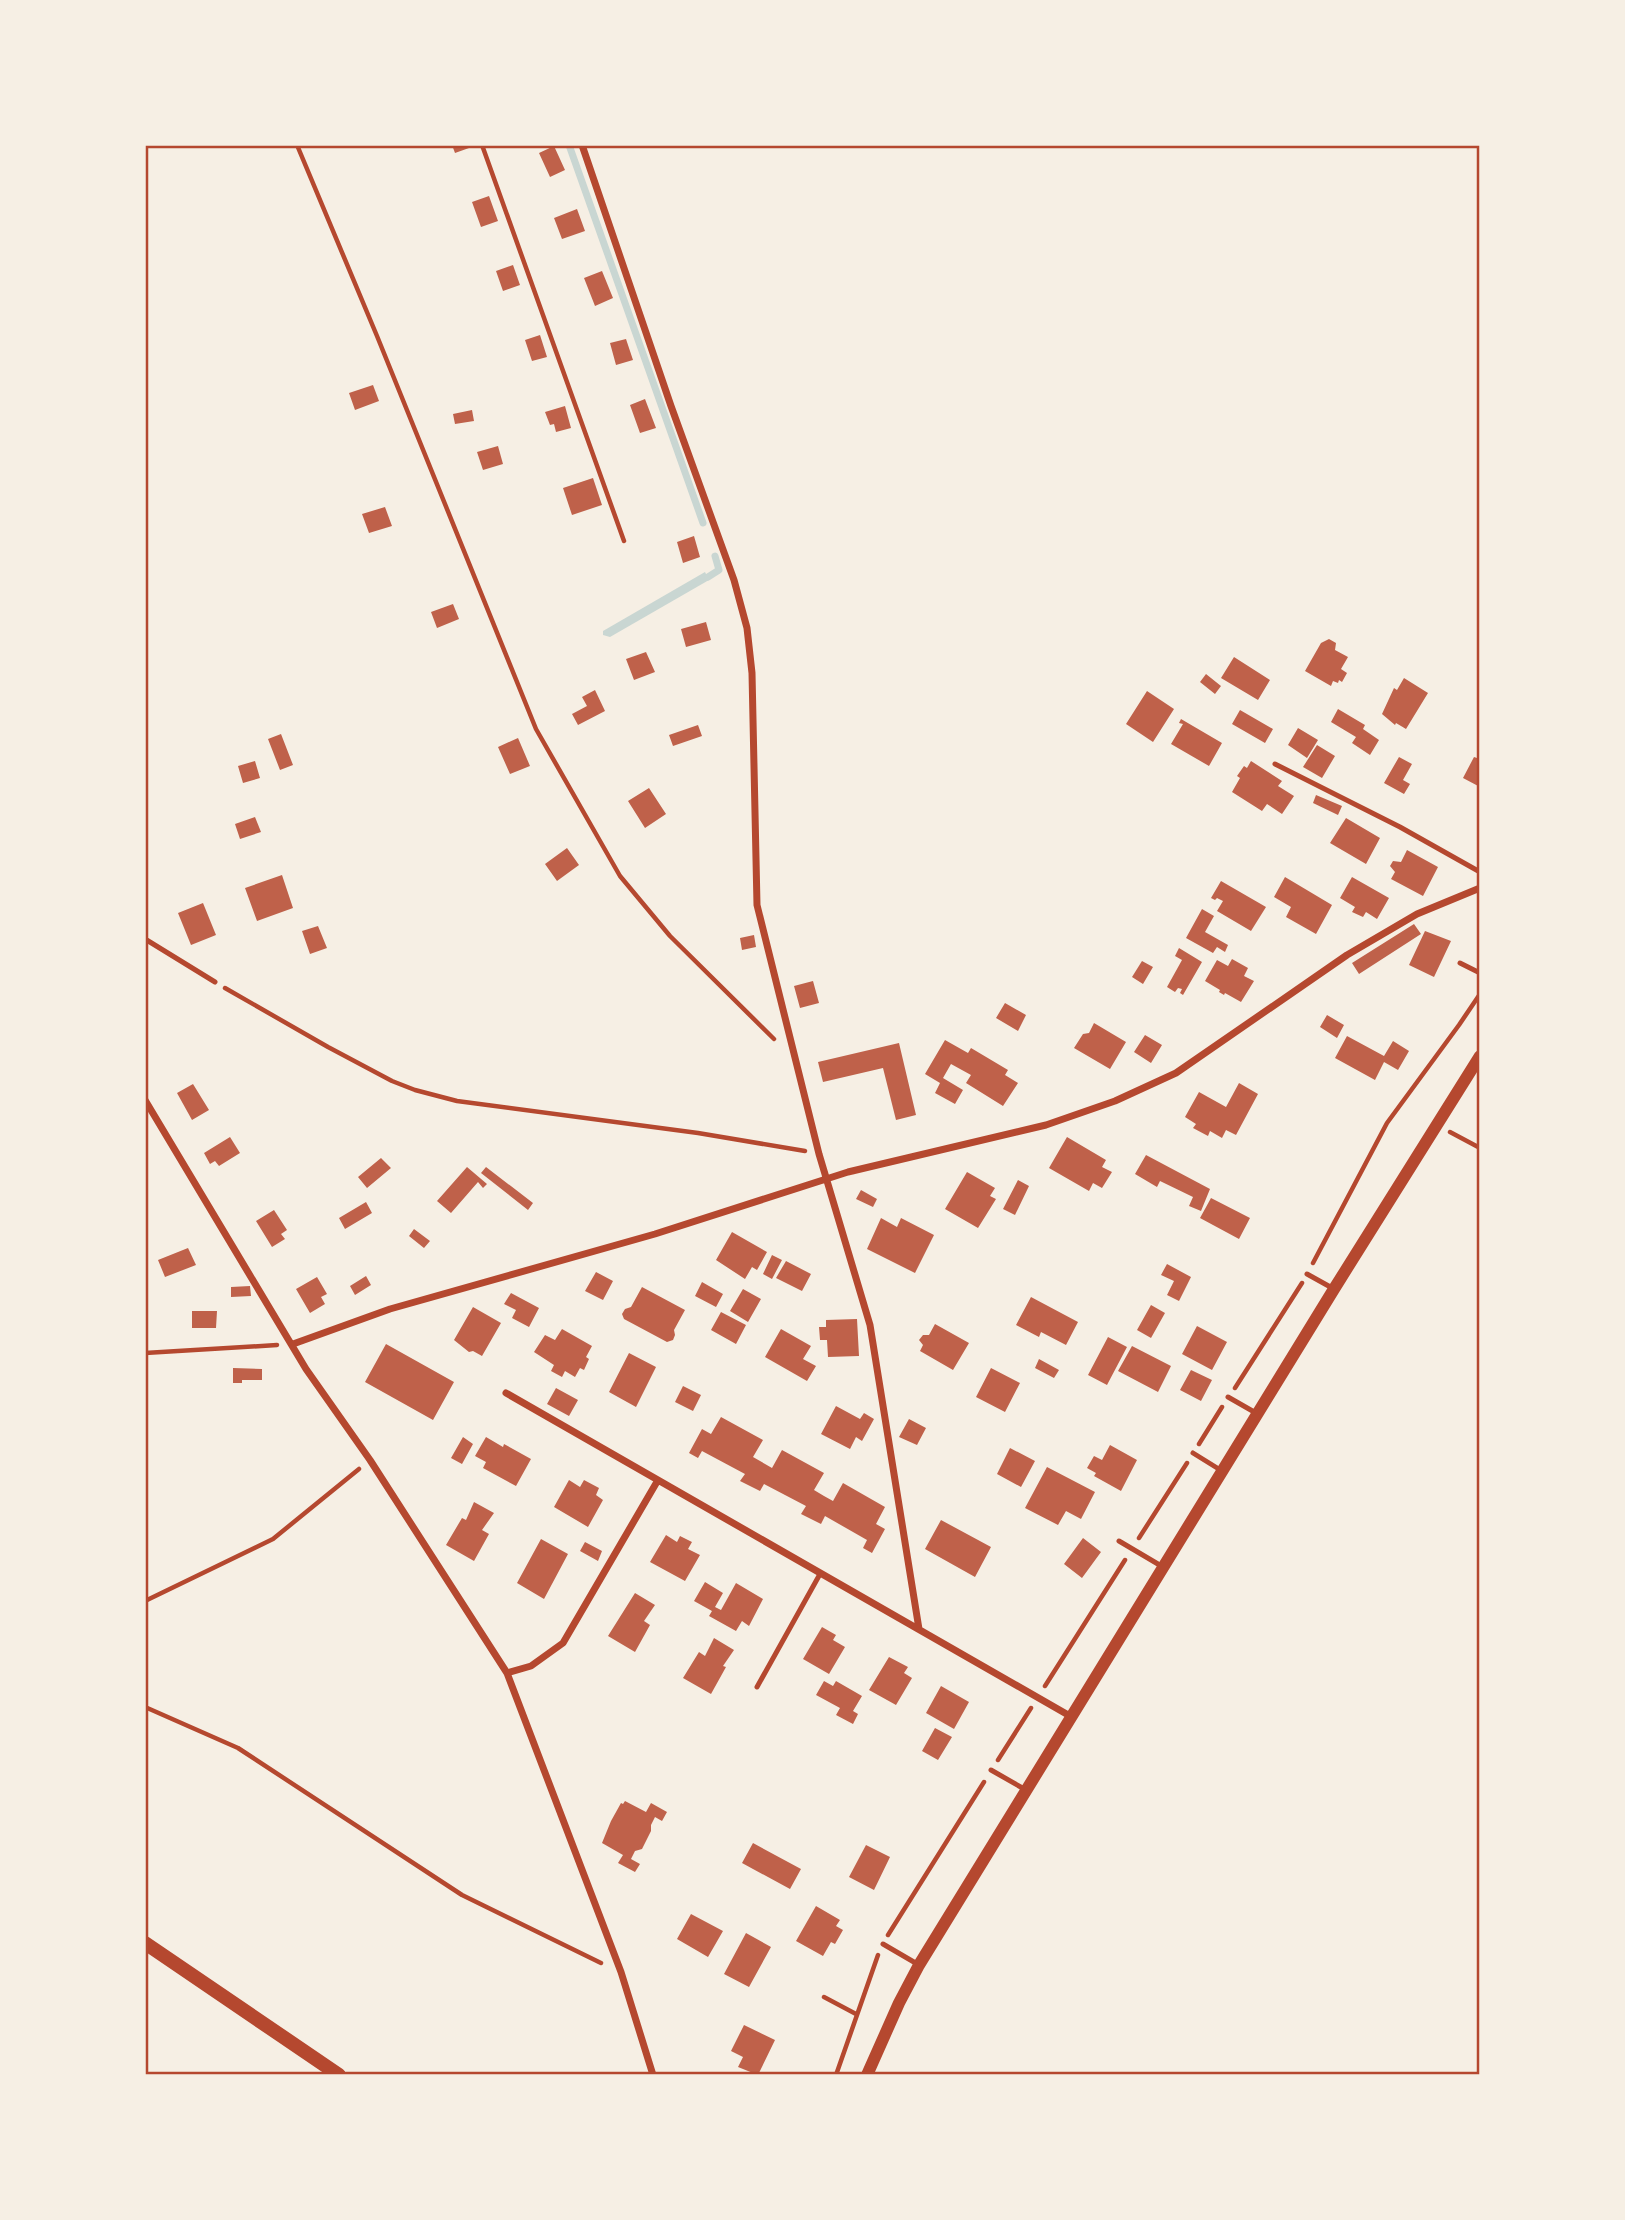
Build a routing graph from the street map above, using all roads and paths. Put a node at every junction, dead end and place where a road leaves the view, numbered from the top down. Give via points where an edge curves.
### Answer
1 (297, 145) edge
2 (482, 145) edge
3 (582, 145) edge
4 (624, 541) dead end
5 (1275, 764) dead end
6 (1480, 872) edge
7 (1480, 888) edge
8 (145, 939) edge
9 (1460, 963) dead end
10 (1480, 973) edge
11 (215, 982) joint
12 (1480, 994) edge
13 (1480, 1056) edge
14 (797, 1061) junction
15 (145, 1100) edge
16 (1437, 1125) junction
17 (1480, 1148) edge
18 (819, 1154) junction
19 (826, 1180) junction
20 (1307, 1274) junction
21 (1334, 1289) junction
22 (293, 1344) junction
23 (145, 1353) edge
24 (506, 1393) dead end
25 (1228, 1397) junction
26 (1257, 1414) junction
27 (1193, 1453) junction
28 (370, 1460) junction
29 (1222, 1471) junction
30 (658, 1480) junction
31 (1119, 1541) dead end
32 (1132, 1549) junction
33 (1163, 1567) junction
34 (820, 1574) junction
35 (145, 1601) edge
36 (919, 1629) junction
37 (507, 1673) junction
38 (757, 1687) dead end
39 (1037, 1697) junction
40 (145, 1707) edge
41 (1070, 1716) junction
42 (991, 1770) junction
43 (1026, 1790) junction
44 (145, 1942) edge
45 (883, 1944) junction
46 (919, 1965) junction
47 (621, 1972) junction
48 (824, 1997) dead end
49 (856, 2014) junction
50 (339, 2075) edge
51 (653, 2075) edge
52 (836, 2075) edge
53 (867, 2075) edge

1 - 14 path via 536,729 575,801 620,876 670,936
2 - 4 path
3 - 14 street via 747,628 757,905
5 - 6 lane
7 - 19 street via 1417,914 1347,955 1176,1073 1115,1101 1046,1125
8 - 11 lane
9 - 10 lane
11 - 18 path via 328,1047 415,1090 457,1101
12 - 20 path via 1387,1123
13 - 16 street
14 - 18 street
15 - 22 street
16 - 17 path
16 - 21 street
18 - 19 street
19 - 22 street via 390,1310
19 - 36 street via 870,1325
20 - 21 lane
20 - 25 path
21 - 26 street
22 - 23 path
22 - 28 street
24 - 30 street
25 - 26 lane
25 - 27 path
26 - 29 street
27 - 29 lane
27 - 32 path
28 - 35 path via 273,1539
28 - 37 street
29 - 33 street
30 - 34 street
30 - 37 street via 563,1643 531,1665
31 - 32 lane
32 - 33 lane
32 - 39 path
33 - 41 street
34 - 36 street
34 - 38 lane
36 - 39 street
37 - 47 street
39 - 41 street
39 - 42 path
40 - 47 path via 238,1748 462,1895
41 - 43 street
42 - 43 lane
42 - 45 path
43 - 46 street
44 - 50 main road
45 - 46 lane
45 - 49 path
46 - 53 street
47 - 51 street
48 - 49 path
49 - 52 path

